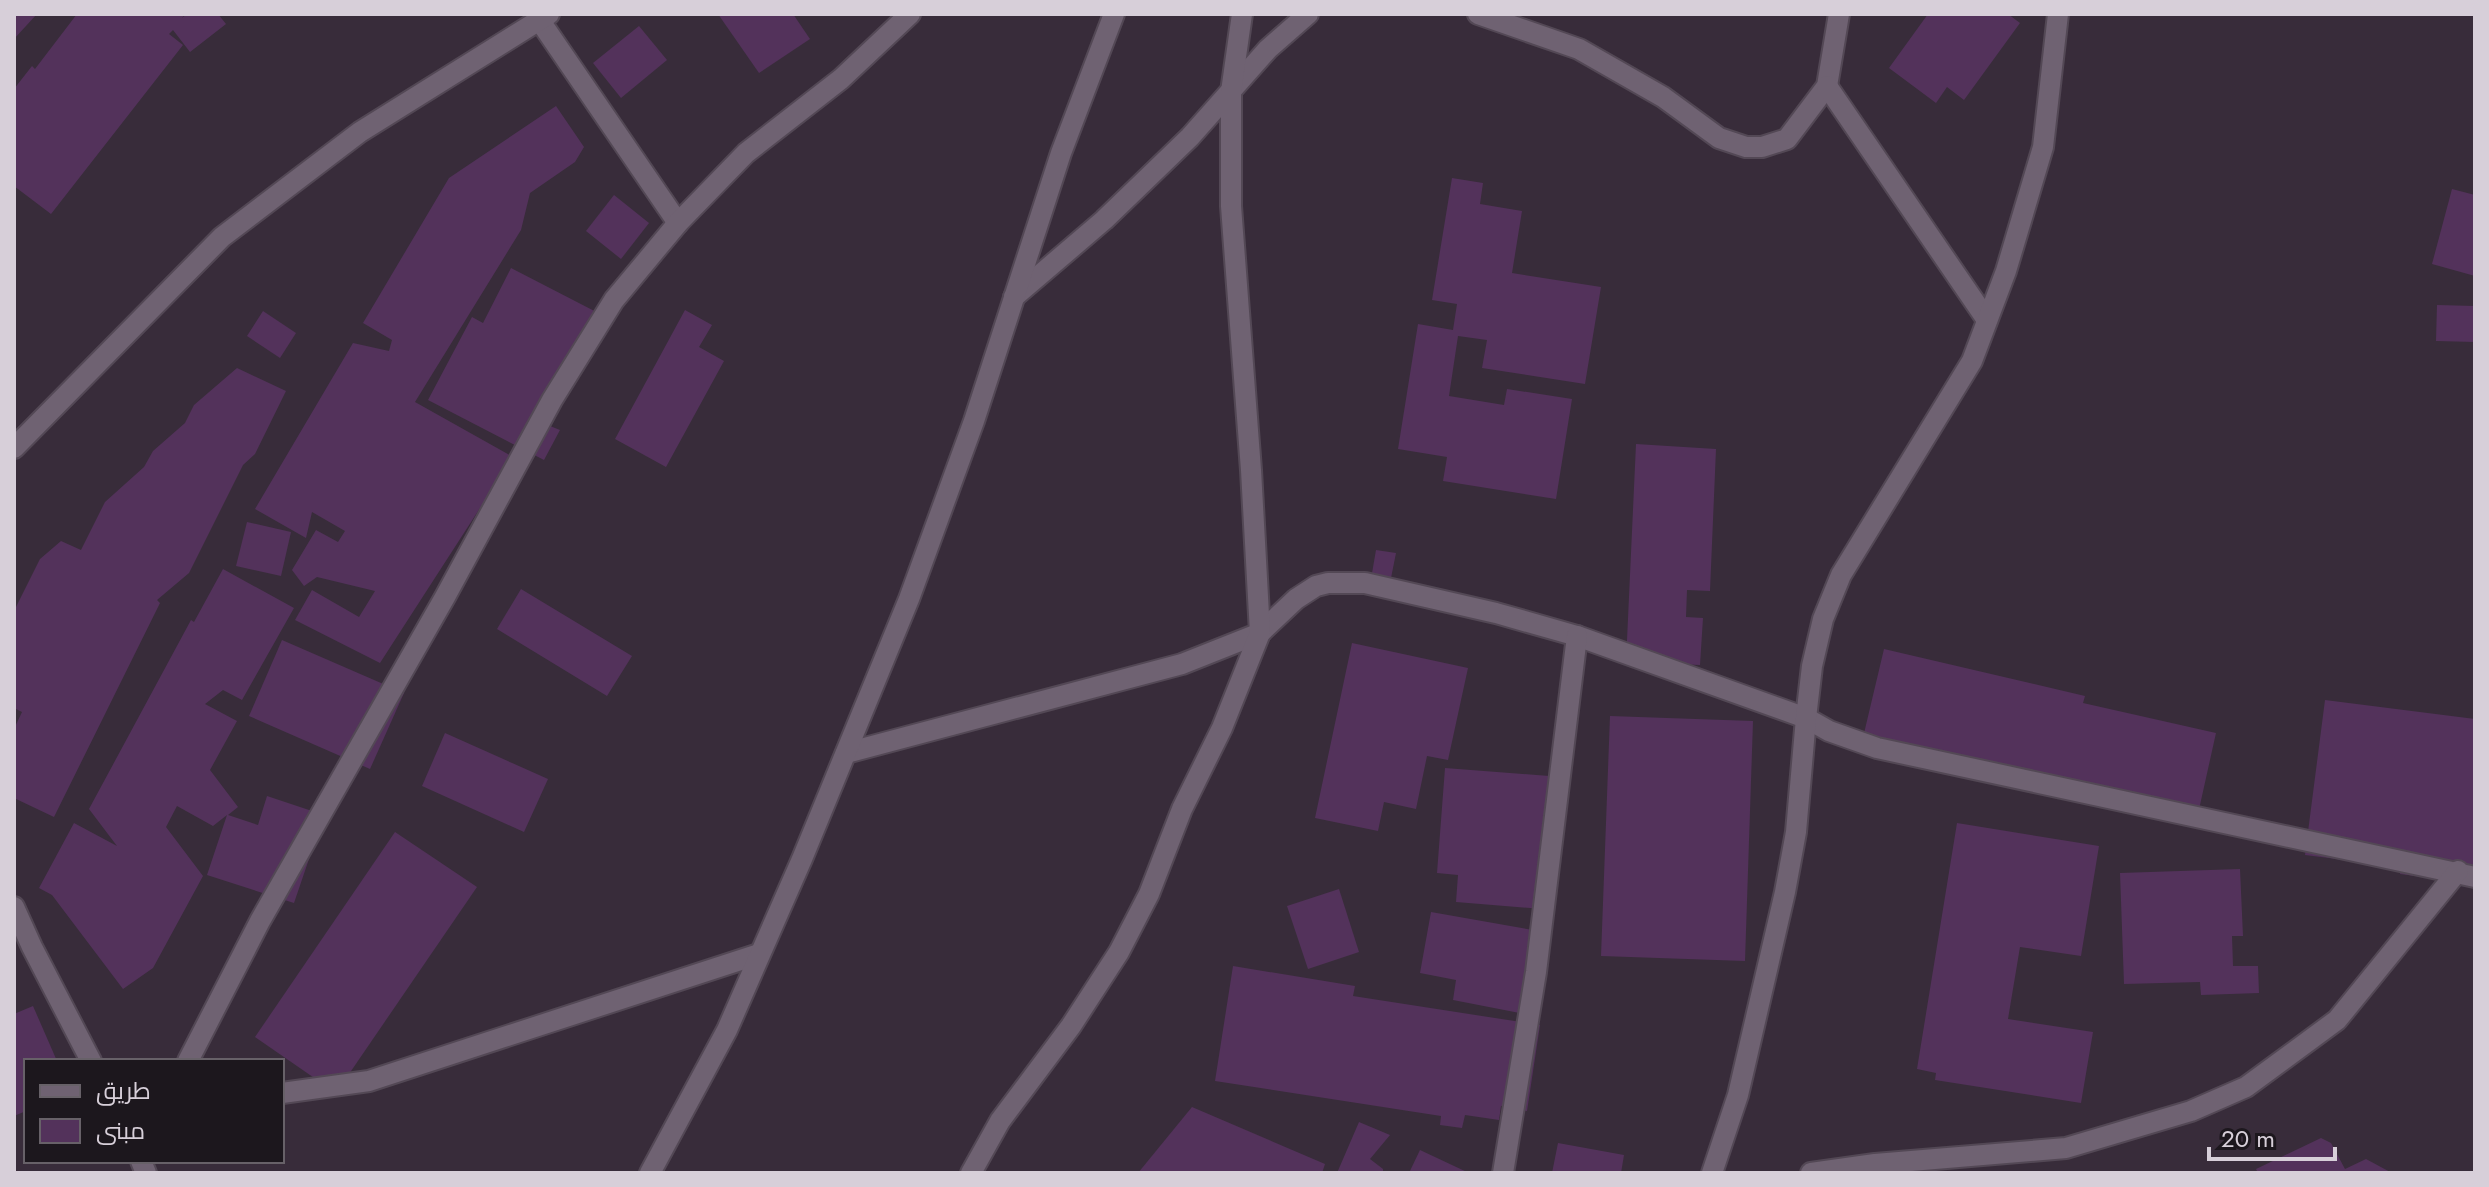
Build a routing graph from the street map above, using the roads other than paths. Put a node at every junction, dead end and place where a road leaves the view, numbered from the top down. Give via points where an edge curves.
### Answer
1 (910, 14) edge
2 (1114, 14) edge
3 (1242, 14) edge
4 (1308, 14) edge
5 (1478, 14) edge
6 (1839, 14) edge
7 (2058, 14) edge
8 (545, 18) edge
9 (1827, 86) junction
10 (1231, 92) junction
11 (678, 223) junction
12 (1014, 297) junction
13 (1987, 320) junction
14 (14, 448) edge
15 (1260, 633) junction
16 (1577, 636) junction
17 (1806, 718) junction
18 (846, 753) junction
19 (2466, 874) edge
20 (14, 907) edge
21 (759, 954) junction
22 (90, 1059) edge
23 (189, 1059) edge
24 (284, 1093) edge
25 (650, 1173) edge
26 (971, 1173) edge
27 (1503, 1173) edge
28 (1712, 1173) edge
29 (1811, 1173) edge

1 - 11 street via 841,79 746,153
2 - 12 street
3 - 10 street
4 - 10 street
5 - 9 street via 1579,49 1663,97 1719,138 1746,147 1787,139
6 - 9 street
7 - 13 street via 2043,147
8 - 11 street
8 - 14 street via 360,132 222,237
9 - 13 street
10 - 12 street via 1104,220
10 - 15 street via 1231,206
11 - 23 street via 614,300 552,400 260,921
12 - 18 street via 920,570
13 - 17 street via 1972,361 1841,575 1823,619
15 - 16 street via 1316,586 1365,583
15 - 18 street via 1182,664
15 - 26 street via 1119,952 1000,1121
16 - 17 street
16 - 27 street via 1536,972
17 - 19 street via 1877,748
17 - 28 street via 1785,892 1738,1095
18 - 21 street
19 - 29 street via 2337,1020 2246,1087 2191,1111 2066,1148
20 - 22 street
21 - 24 street via 369,1081
21 - 25 street via 727,1030

